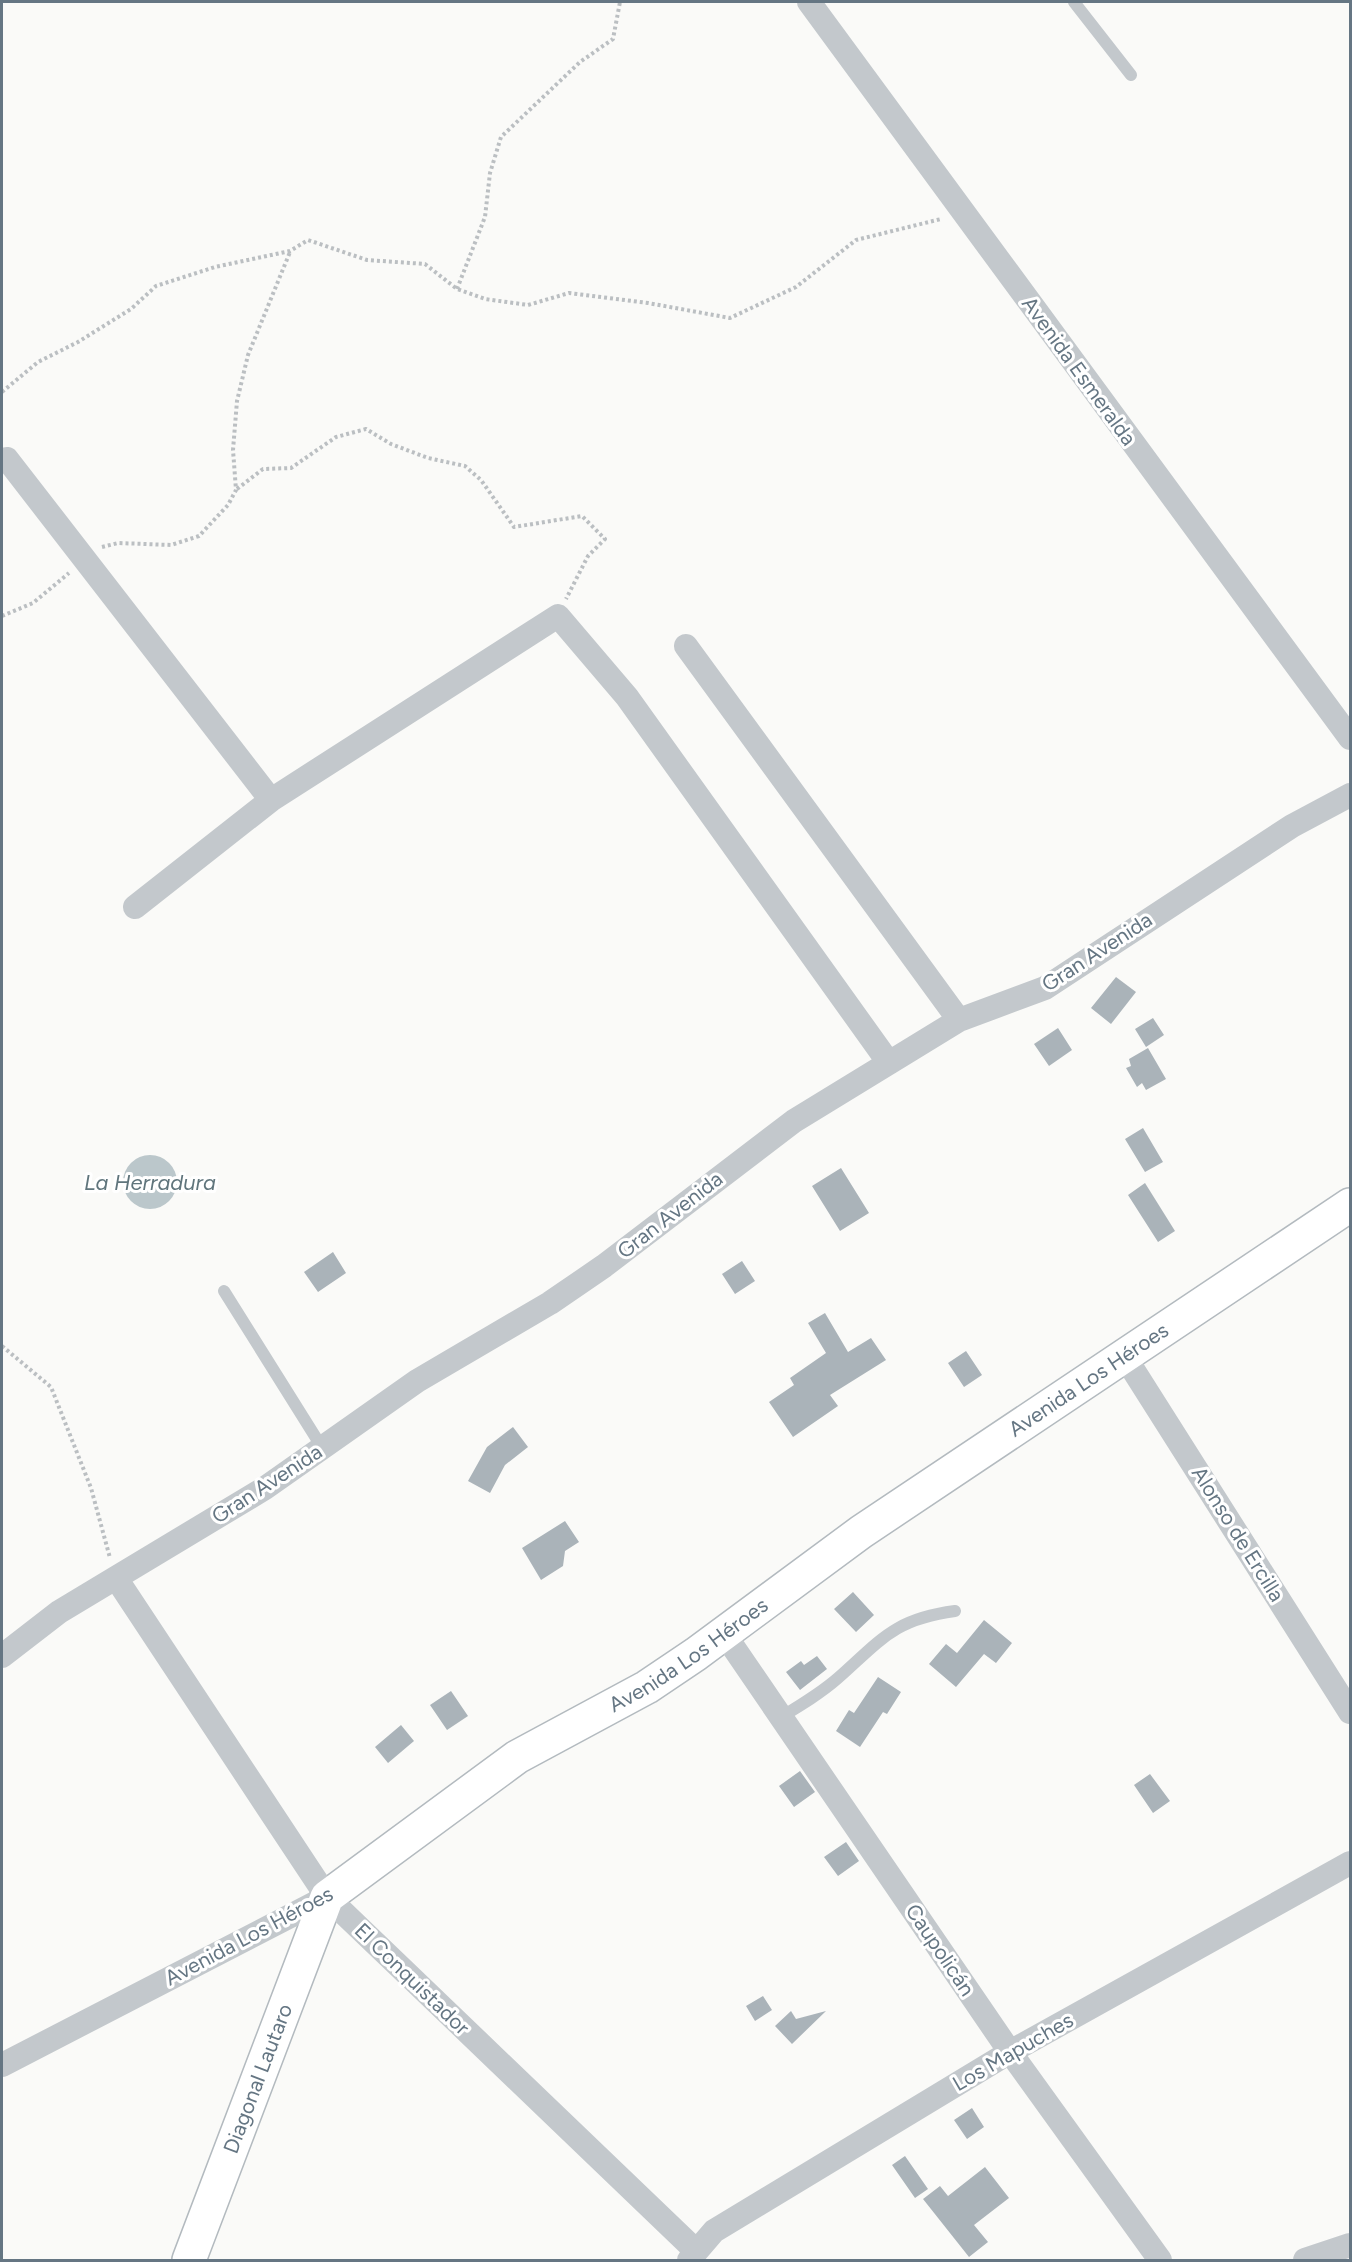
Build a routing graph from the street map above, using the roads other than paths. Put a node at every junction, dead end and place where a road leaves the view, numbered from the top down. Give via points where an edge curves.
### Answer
1 (809, 2) edge
2 (1074, 2) edge
3 (1131, 75) dead end
4 (7, 459) dead end
5 (686, 646) dead end
6 (1350, 738) edge
7 (1350, 795) edge
8 (271, 800) junction
9 (135, 907) dead end
10 (959, 1020) junction
11 (889, 1063) junction
12 (1350, 1205) edge
13 (224, 1291) dead end
14 (1125, 1357) junction
15 (323, 1449) junction
16 (116, 1578) junction
17 (955, 1611) dead end
18 (725, 1635) junction
19 (2, 1656) edge
20 (1350, 1712) edge
21 (781, 1717) junction
22 (1350, 1863) edge
23 (327, 1897) junction
24 (1010, 2052) junction
25 (2, 2065) edge
26 (1350, 2245) edge
27 (692, 2255) edge
28 (189, 2260) edge
29 (1160, 2260) edge
30 (1305, 2260) edge

1 - 6 street, Avenida Esmeralda
2 - 3 lane
4 - 8 street
5 - 10 street
7 - 10 street, Gran Avenida via 1292,826 1045,988
8 - 9 street
8 - 11 street via 558,616 627,697
10 - 11 street, Gran Avenida
11 - 15 street, Gran Avenida via 794,1121 550,1303 417,1381
12 - 14 street, Avenida Los Héroes
13 - 15 lane
14 - 18 street, Avenida Los Héroes via 861,1532
14 - 20 street, Alonso de Ercilla
15 - 16 street, Gran Avenida
16 - 19 street, Gran Avenida via 59,1612
16 - 23 street, El Conquistador
17 - 21 lane via 918,1618 885,1635 821,1692
18 - 21 street, Caupolicán
18 - 23 street, Avenida Los Héroes via 647,1686 517,1757
21 - 24 street, Caupolicán
22 - 24 street, Los Mapuches
23 - 25 street, Avenida Los Héroes
23 - 27 street, El Conquistador
23 - 28 street, Diagonal Lautaro
24 - 27 street, Los Mapuches via 726,2224
24 - 29 street, Caupolicán
26 - 30 street

